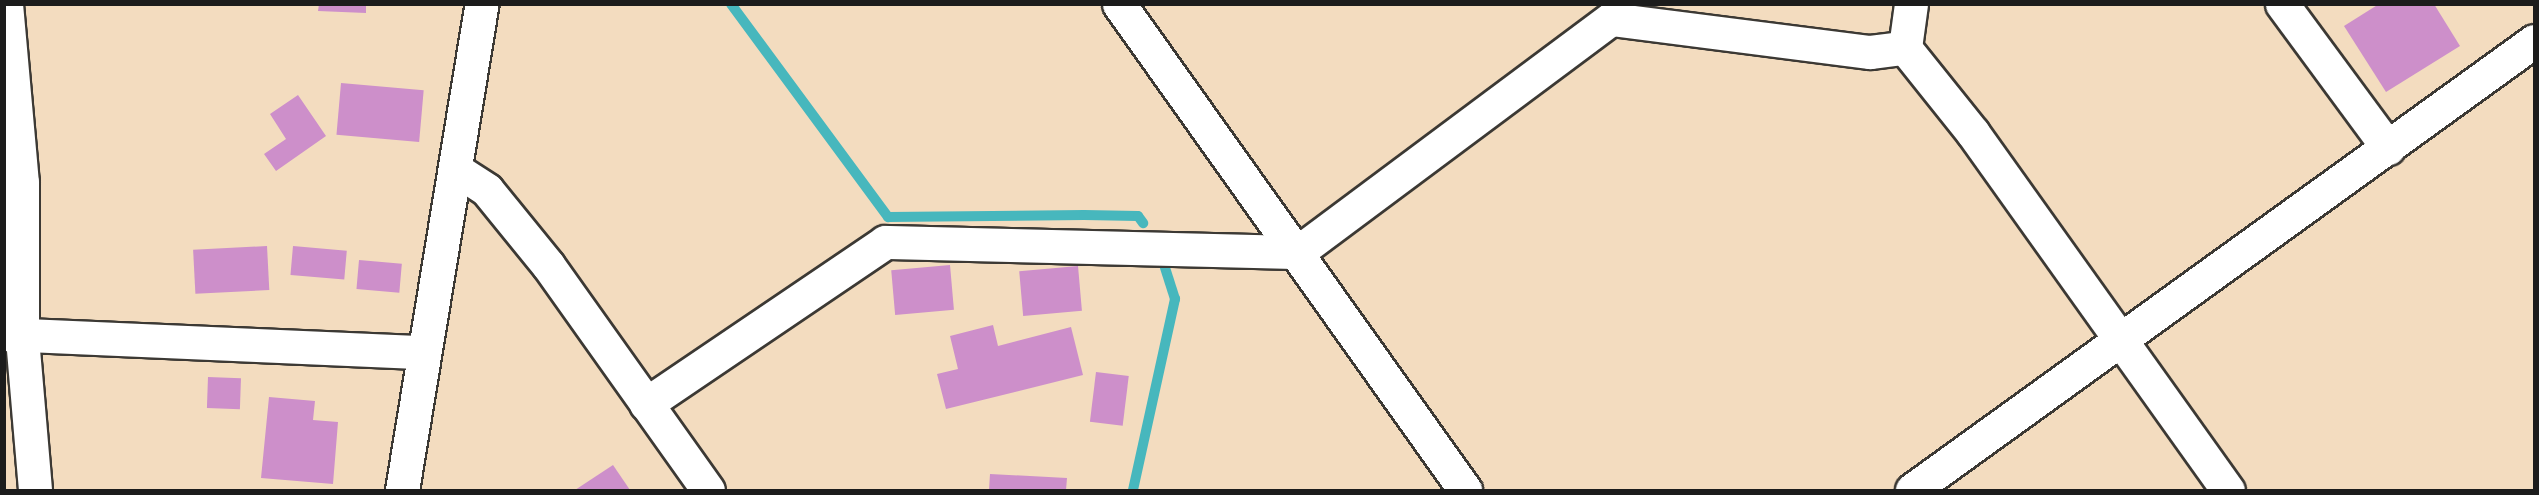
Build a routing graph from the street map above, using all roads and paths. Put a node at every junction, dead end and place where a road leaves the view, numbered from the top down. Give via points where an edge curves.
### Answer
1 (6, 4) edge
2 (482, 4) edge
3 (1119, 4) edge
4 (1911, 4) edge
5 (2282, 4) edge
6 (1611, 12) edge
7 (2535, 41) edge
8 (1905, 48) junction
9 (2388, 148) junction
10 (454, 169) junction
11 (1298, 252) junction
12 (13, 336) edge
13 (2121, 340) junction
14 (424, 352) junction
15 (646, 404) junction
16 (35, 490) edge
17 (402, 490) edge
18 (708, 490) edge
19 (1465, 490) edge
20 (1912, 490) edge
21 (2228, 490) edge

1 - 12 street via 22,182
2 - 10 street
3 - 11 street
4 - 8 street
5 - 9 street
6 - 8 street via 1870,52
6 - 11 street
7 - 9 street
8 - 13 street
9 - 13 street
10 - 14 street
10 - 15 street via 494,198
11 - 15 street via 885,242
11 - 19 street
12 - 14 street
12 - 16 street
13 - 20 street
13 - 21 street
14 - 17 street
15 - 18 street

